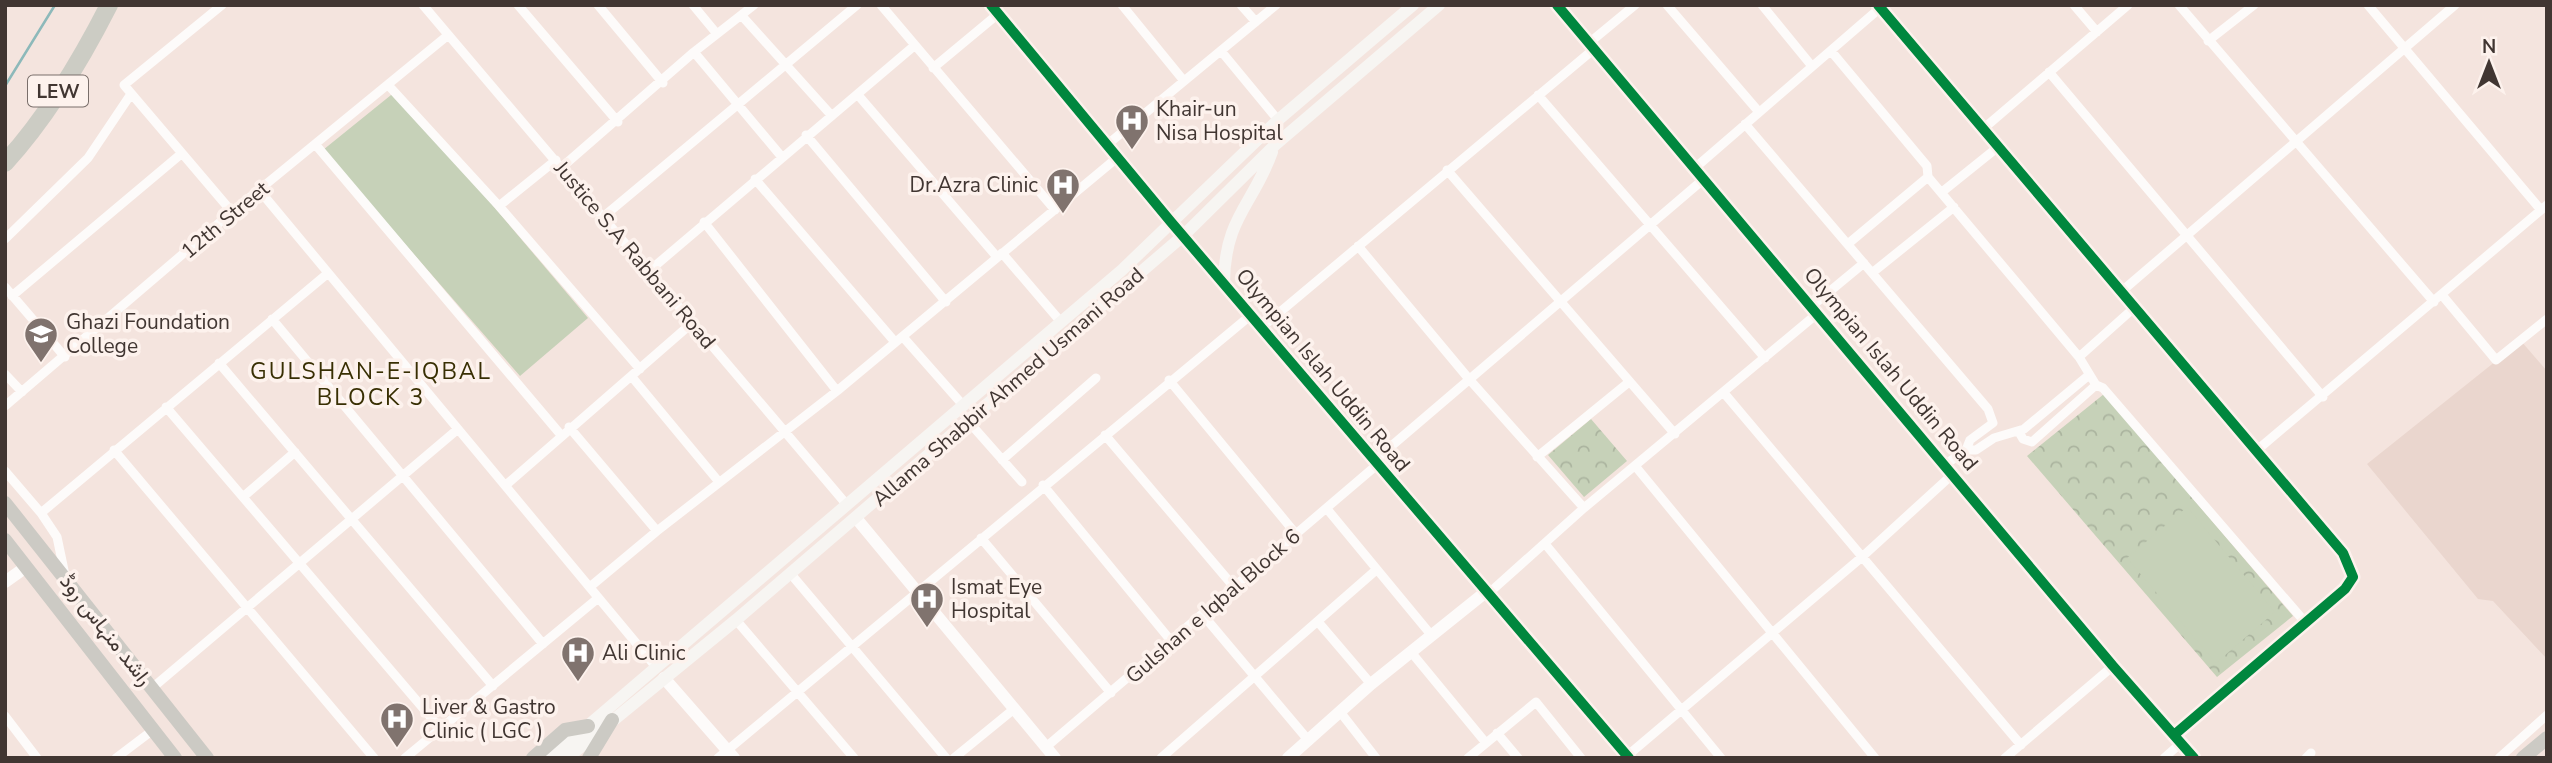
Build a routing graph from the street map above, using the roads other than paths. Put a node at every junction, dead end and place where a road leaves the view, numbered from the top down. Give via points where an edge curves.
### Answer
1 (109, 5) edge
2 (222, 5) edge
3 (423, 5) edge
4 (518, 5) edge
5 (598, 5) edge
6 (693, 5) edge
7 (754, 5) edge
8 (857, 5) edge
9 (880, 5) edge
10 (1122, 5) edge
11 (1241, 5) edge
12 (1276, 5) edge
13 (1413, 5) edge
14 (1439, 5) edge
15 (1558, 5) edge
16 (1634, 5) edge
17 (1667, 5) edge
18 (1762, 5) edge
19 (2074, 5) edge
20 (2128, 5) edge
21 (2179, 5) edge
22 (2253, 5) edge
23 (2368, 5) edge
24 (2455, 5) edge
25 (1879, 7) edge
26 (995, 10) edge
27 (741, 16) junction
28 (1256, 22) junction
29 (2097, 32) junction
30 (717, 34) junction
31 (447, 36) junction
32 (2208, 41) junction
33 (914, 46) junction
34 (1591, 46) junction
35 (2403, 49) junction
36 (1221, 51) junction
37 (1830, 51) junction
38 (694, 52) junction
39 (785, 64) junction
40 (1811, 65) junction
41 (933, 68) junction
42 (2049, 72) junction
43 (1184, 81) junction
44 (663, 83) junction
45 (389, 86) junction
46 (131, 94) junction
47 (858, 94) junction
48 (1538, 95) junction
49 (736, 105) junction
50 (1759, 111) junction
51 (832, 116) junction
52 (1278, 120) junction
53 (618, 121) junction
54 (1745, 124) junction
55 (1983, 129) junction
56 (806, 135) junction
57 (314, 144) junction
58 (1108, 144) junction
59 (2296, 144) junction
60 (1275, 145) junction
61 (1998, 147) junction
62 (181, 154) junction
63 (781, 156) junction
64 (1118, 157) junction
65 (5, 163) edge
66 (559, 164) junction
67 (1696, 167) junction
68 (1447, 170) junction
69 (1928, 177) junction
70 (1705, 178) junction
71 (755, 179) junction
72 (260, 191) junction
73 (1942, 192) junction
74 (499, 206) junction
75 (1954, 207) junction
76 (2544, 208) edge
77 (1055, 209) junction
78 (232, 212) junction
79 (603, 217) junction
80 (704, 222) junction
81 (1171, 222) junction
82 (1649, 225) junction
83 (2188, 234) junction
84 (1184, 235) junction
85 (5, 239) edge
86 (1849, 243) junction
87 (1358, 246) junction
88 (999, 255) junction
89 (1864, 263) junction
90 (649, 271) junction
91 (1872, 273) junction
92 (327, 274) junction
93 (1224, 282) junction
94 (5, 287) edge
95 (2122, 291) junction
96 (2442, 295) junction
97 (12, 296) junction
98 (946, 302) junction
99 (1561, 302) junction
100 (2434, 302) junction
101 (2135, 307) junction
102 (1815, 310) junction
103 (1251, 315) junction
104 (2547, 318) edge
105 (272, 319) junction
106 (1061, 322) junction
107 (692, 323) junction
108 (1262, 327) junction
109 (899, 339) junction
110 (65, 357) junction
111 (2079, 357) junction
112 (1765, 358) junction
113 (219, 363) junction
114 (640, 369) junction
115 (5, 374) edge
116 (2089, 375) junction
117 (632, 377) junction
118 (1096, 378) dead end
119 (1469, 379) junction
120 (1169, 380) junction
121 (1629, 382) junction
122 (2096, 385) junction
123 (837, 391) junction
124 (22, 392) junction
125 (1724, 393) junction
126 (2323, 397) junction
127 (962, 404) junction
128 (5, 406) edge
129 (166, 407) junction
130 (968, 421) junction
131 (569, 427) junction
132 (458, 429) junction
133 (785, 431) junction
134 (2019, 432) junction
135 (1675, 434) junction
136 (561, 435) junction
137 (1105, 435) junction
138 (114, 450) junction
139 (1966, 450) junction
140 (2256, 451) junction
141 (295, 452) junction
142 (1537, 457) junction
143 (1002, 460) junction
144 (1377, 462) junction
145 (1946, 464) junction
146 (1636, 467) junction
147 (5, 471) edge
148 (1954, 473) junction
149 (403, 477) junction
150 (719, 482) junction
151 (1022, 482) dead end
152 (506, 484) junction
153 (1043, 485) junction
154 (243, 497) junction
155 (5, 503) edge
156 (847, 505) junction
157 (1584, 508) junction
158 (1327, 509) junction
159 (41, 513) junction
160 (856, 518) junction
161 (353, 520) junction
162 (657, 531) junction
163 (1296, 534) junction
164 (981, 538) junction
165 (5, 540) edge
166 (1546, 545) junction
167 (1862, 557) junction
168 (300, 564) junction
169 (26, 567) junction
170 (1375, 571) junction
171 (790, 573) junction
172 (7, 577) edge
173 (65, 577) junction
174 (591, 586) junction
175 (1234, 587) junction
176 (916, 591) junction
177 (1488, 592) junction
178 (597, 598) junction
179 (250, 608) junction
180 (1203, 615) junction
181 (736, 620) junction
182 (2305, 622) junction
183 (1319, 623) junction
184 (1770, 633) junction
185 (1432, 636) junction
186 (1172, 642) junction
187 (543, 644) junction
188 (851, 646) junction
189 (1411, 652) junction
190 (131, 663) junction
191 (2113, 666) junction
192 (660, 673) junction
193 (109, 674) junction
194 (1256, 676) junction
195 (1371, 684) junction
196 (493, 686) junction
197 (151, 689) junction
198 (797, 692) junction
199 (1111, 693) junction
200 (1014, 709) junction
201 (1681, 711) junction
202 (1340, 713) junction
203 (2547, 715) edge
204 (5, 716) edge
205 (178, 718) junction
206 (612, 720) junction
207 (588, 726) junction
208 (440, 728) junction
209 (153, 730) junction
210 (1497, 733) junction
211 (2174, 735) junction
212 (2547, 738) edge
213 (1309, 741) junction
214 (1486, 743) junction
215 (2181, 743) junction
216 (2021, 745) junction
217 (1046, 747) junction
218 (726, 755) edge
219 (551, 757) edge
220 (1628, 757) edge
221 (37, 758) edge
222 (116, 758) edge
223 (175, 758) edge
224 (207, 758) edge
225 (374, 758) edge
226 (405, 758) edge
227 (533, 758) edge
228 (567, 758) edge
229 (589, 758) edge
230 (854, 758) edge
231 (946, 758) edge
232 (954, 758) edge
233 (1055, 758) edge
234 (1161, 758) edge
235 (1288, 758) edge
236 (1376, 758) edge
237 (1468, 758) edge
238 (1518, 758) edge
239 (1581, 758) edge
240 (1721, 758) edge
241 (1875, 758) edge
242 (2005, 758) edge
243 (2164, 758) edge
244 (2194, 758) edge
245 (2499, 758) edge
246 (2524, 758) edge

1 - 65 highway, LEW via 51,103
2 - 46 street via 124,85
3 - 31 street, Justice S.A Rabbani Road
4 - 53 street
5 - 44 street
6 - 30 street
7 - 27 street
8 - 39 street
9 - 33 street
10 - 43 street
11 - 28 street
12 - 28 street
13 - 52 main road, Allama Shabbir Ahmed Usmani Road
14 - 60 main road, Allama Shabbir Ahmed Usmani Road
15 - 34 street, Olympian Islah Uddin Road
16 - 34 street
17 - 50 street
18 - 40 street
19 - 29 street
20 - 29 street
21 - 32 street
22 - 32 street
23 - 35 street
24 - 35 street
25 - 37 street
25 - 55 street
26 - 41 street
26 - 58 street, Olympian Islah Uddin Road
27 - 30 street
27 - 39 street
28 - 36 street
29 - 42 street
30 - 38 street
31 - 45 street, 12th Street
31 - 66 street, Justice S.A Rabbani Road
32 - 59 street
33 - 41 street
33 - 47 street
34 - 48 street
34 - 67 street, Olympian Islah Uddin Road
35 - 59 street
35 - 76 street
36 - 43 street
36 - 52 street
37 - 40 street
37 - 69 street via 1927,166
38 - 44 street
38 - 49 street
39 - 49 street
39 - 51 street
40 - 50 street
41 - 77 street
42 - 55 street
42 - 83 street
43 - 58 street
44 - 53 street
45 - 57 street, 12th Street
45 - 74 street
46 - 62 street
46 - 85 street via 88,158
47 - 51 street
47 - 88 street
48 - 68 street
48 - 82 street
49 - 63 street
49 - 79 street
50 - 54 street
51 - 56 street
52 - 81 main road, Allama Shabbir Ahmed Usmani Road
53 - 66 street
54 - 67 street
54 - 86 street
55 - 61 street
56 - 63 street
56 - 98 street
57 - 72 street, 12th Street
57 - 136 street
58 - 64 street, Olympian Islah Uddin Road
59 - 83 street
59 - 100 street
60 - 84 main road, Allama Shabbir Ahmed Usmani Road
60 - 93 main road via 1230,234 1224,253
61 - 73 street
61 - 95 street
62 - 78 street
62 - 97 street
63 - 71 street
64 - 77 street
64 - 81 street, Olympian Islah Uddin Road
66 - 74 street
66 - 79 street, Justice S.A Rabbani Road
67 - 70 street, Olympian Islah Uddin Road
68 - 87 street
68 - 99 street
69 - 73 street
69 - 86 street
70 - 82 street, Gulshan e Iqbal Block 6
70 - 102 street, Olympian Islah Uddin Road
71 - 80 street
71 - 109 street
72 - 78 street, 12th Street
72 - 92 street
73 - 75 street
74 - 114 street
75 - 91 street
75 - 111 street
76 - 96 street
77 - 88 street
78 - 110 street, 12th Street
79 - 90 street, Justice S.A Rabbani Road
80 - 90 street
80 - 123 street
81 - 84 street, Olympian Islah Uddin Road
81 - 106 main road, Allama Shabbir Ahmed Usmani Road
82 - 99 street, Gulshan e Iqbal Block 6
82 - 112 street
83 - 95 street
83 - 126 street
84 - 93 street, Olympian Islah Uddin Road
84 - 130 main road, Allama Shabbir Ahmed Usmani Road
86 - 89 street
87 - 108 street
87 - 119 street
88 - 98 street
88 - 106 street
89 - 91 street
89 - 102 street
90 - 107 street, Justice S.A Rabbani Road
91 - 139 street via 1993,418
92 - 105 street
92 - 132 street
93 - 103 street, Olympian Islah Uddin Road
94 - 97 street
95 - 101 street
96 - 100 street
96 - 104 street via 2496,360
97 - 110 street
98 - 109 street
99 - 119 street, Gulshan e Iqbal Block 6
99 - 121 street
100 - 126 street
101 - 111 street
101 - 140 street
102 - 112 street
102 - 145 street, Olympian Islah Uddin Road
103 - 108 street, Olympian Islah Uddin Road
103 - 120 street
105 - 113 street
105 - 149 street
106 - 127 main road, Allama Shabbir Ahmed Usmani Road
107 - 114 street
107 - 133 street, Justice S.A Rabbani Road
108 - 144 street, Olympian Islah Uddin Road
109 - 123 street
109 - 127 street
110 - 124 street, 12th Street
111 - 116 street
112 - 125 street
113 - 129 street
113 - 141 street
114 - 117 street
115 - 124 street
116 - 122 street
116 - 134 street
117 - 131 street
117 - 150 street
118 - 143 street
119 - 142 street
119 - 144 street, Gulshan e Iqbal Block 6
120 - 137 street
120 - 163 street
121 - 135 street
121 - 142 street
122 - 134 street via 2032,442
122 - 182 street
123 - 133 street
124 - 128 street, 12th Street
125 - 135 street
125 - 167 street
126 - 140 street
127 - 156 main road, Allama Shabbir Ahmed Usmani Road
129 - 138 street
129 - 154 street
130 - 143 street
130 - 160 main road, Allama Shabbir Ahmed Usmani Road
131 - 136 street
131 - 162 street
132 - 149 street
132 - 152 street
133 - 150 street
133 - 156 street, Justice S.A Rabbani Road
134 - 139 street
135 - 146 street
136 - 152 street
137 - 153 street
137 - 175 street
138 - 159 street
138 - 179 street
139 - 145 street
140 - 182 street via 2352,567 2351,582
141 - 154 street
141 - 161 street
142 - 157 street
143 - 151 street
144 - 158 street, Gulshan e Iqbal Block 6
144 - 177 street, Olympian Islah Uddin Road
145 - 148 street, Olympian Islah Uddin Road
146 - 157 street
146 - 184 street
147 - 159 street
148 - 167 street
148 - 191 street, Olympian Islah Uddin Road
149 - 161 street
149 - 187 street
150 - 162 street
152 - 174 street
153 - 164 street
153 - 186 street
154 - 168 street
155 - 173 main road, راشد منہاس روڈ
156 - 192 main road, Allama Shabbir Ahmed Usmani Road
157 - 166 street
158 - 163 street, Gulshan e Iqbal Block 6
158 - 170 street
159 - 173 street via 57,537
160 - 171 main road, Allama Shabbir Ahmed Usmani Road
160 - 176 street
161 - 168 street
161 - 196 street
162 - 174 street
163 - 175 street, Gulshan e Iqbal Block 6
164 - 176 street
164 - 199 street
165 - 169 main road, راشد منہاس روڈ
166 - 177 street
166 - 201 street
167 - 184 street
167 - 216 street
168 - 179 street
168 - 208 street
169 - 172 street
169 - 193 main road, راشد منہاس روڈ
170 - 183 street
170 - 185 street
171 - 181 main road, Allama Shabbir Ahmed Usmani Road
171 - 188 street
173 - 190 main road, راشد منہاس روڈ
174 - 178 street
175 - 180 street, Gulshan e Iqbal Block 6
176 - 188 street
176 - 200 street
177 - 185 street
177 - 220 street, Olympian Islah Uddin Road
178 - 187 street
178 - 192 street
179 - 197 street
179 - 225 street
180 - 186 street, Gulshan e Iqbal Block 6
180 - 194 street
181 - 192 main road, Allama Shabbir Ahmed Usmani Road
181 - 198 street
182 - 211 street
183 - 194 street
183 - 195 street
184 - 201 street
184 - 241 street
185 - 189 street
186 - 199 street, Gulshan e Iqbal Block 6
187 - 196 street
188 - 198 street
188 - 231 street
189 - 195 street
189 - 214 street
190 - 193 main road via 134,673 130,681
190 - 197 main road, راشد منہاس روڈ
191 - 211 street, Olympian Islah Uddin Road
191 - 216 street
192 - 206 main road, Allama Shabbir Ahmed Usmani Road
192 - 207 main road, Allama Shabbir Ahmed Usmani Road
192 - 218 street
193 - 209 main road, راشد منہاس روڈ
194 - 213 street
194 - 234 street
195 - 202 street
196 - 208 street
197 - 205 main road, راشد منہاس روڈ
198 - 218 street
198 - 230 street
199 - 217 street, Gulshan e Iqbal Block 6
200 - 217 street
200 - 232 street
201 - 220 street
201 - 240 street
202 - 213 street
202 - 236 street
203 - 245 street
204 - 221 street
205 - 209 main road via 155,705 149,710
205 - 224 main road, راشد منہاس روڈ
206 - 228 main road, Allama Shabbir Ahmed Usmani Road
206 - 229 main road
207 - 219 main road, Allama Shabbir Ahmed Usmani Road
207 - 227 main road via 565,730
208 - 226 street
209 - 222 street
209 - 223 main road, راشد منہاس روڈ
210 - 214 street
210 - 238 street
210 - 239 street via 1536,702
211 - 215 street, Olympian Islah Uddin Road
212 - 246 main road
213 - 235 street
214 - 237 street
215 - 243 street
215 - 244 street, Olympian Islah Uddin Road
216 - 242 street
217 - 233 street

